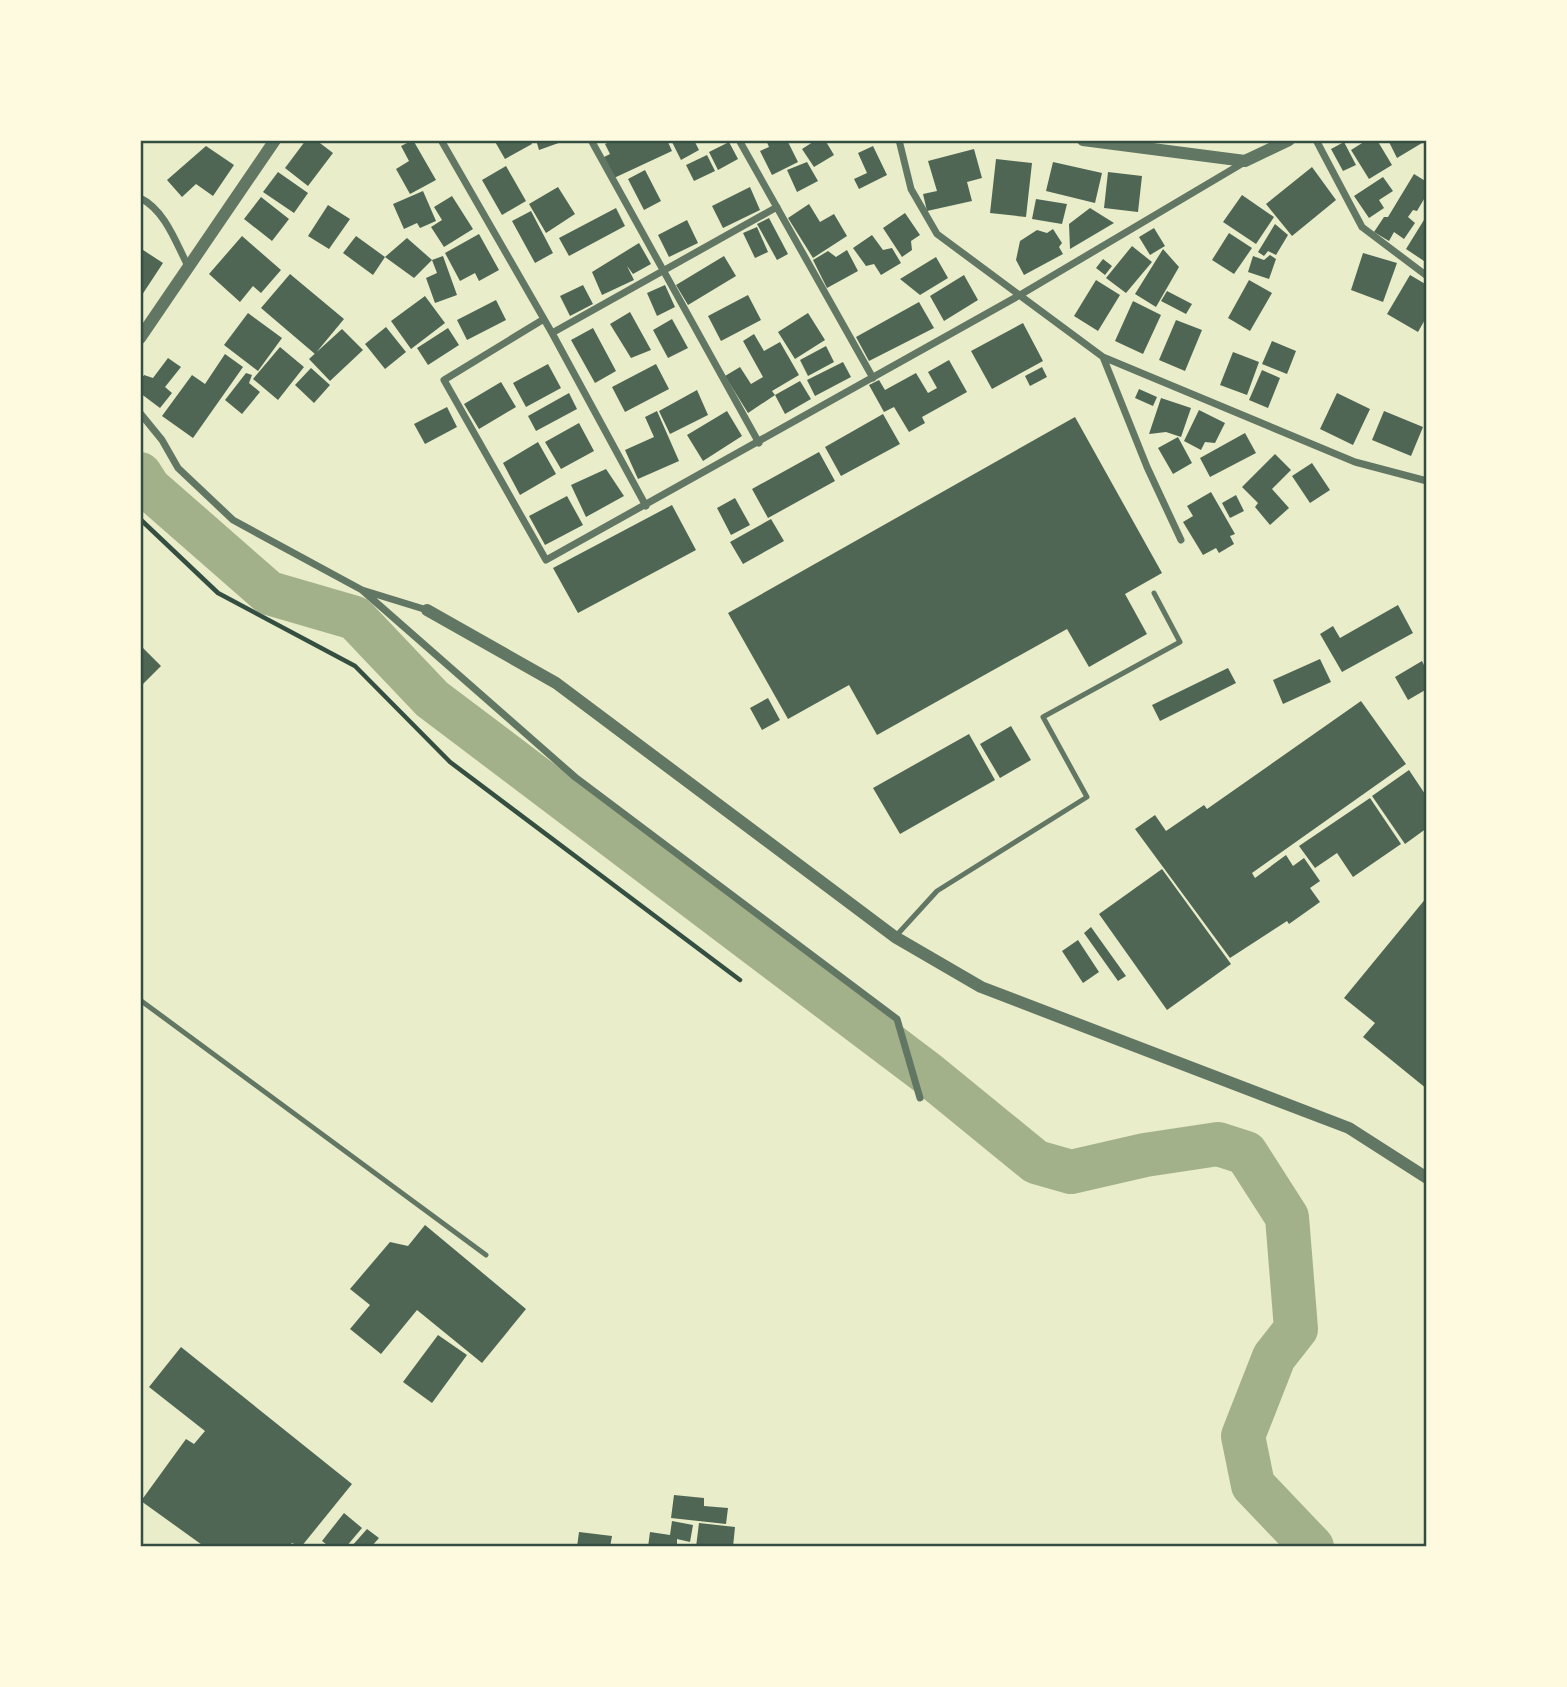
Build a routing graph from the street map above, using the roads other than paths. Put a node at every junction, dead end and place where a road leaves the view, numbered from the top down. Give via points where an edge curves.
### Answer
1 (275, 140) edge
2 (441, 140) edge
3 (591, 140) edge
4 (739, 140) edge
5 (899, 140) edge
6 (1083, 140) edge
7 (1289, 140) edge
8 (1316, 140) edge
9 (1245, 161) junction
10 (140, 198) edge
11 (777, 207) junction
12 (188, 266) junction
13 (662, 272) junction
14 (1427, 276) edge
15 (1020, 295) junction
16 (544, 319) junction
17 (552, 333) junction
18 (140, 338) edge
19 (1102, 357) junction
20 (873, 378) junction
21 (140, 413) edge
22 (760, 443) junction
23 (1427, 481) edge
24 (646, 506) junction
25 (1181, 540) dead end
26 (362, 590) junction
27 (1154, 593) dead end
28 (427, 610) joint
29 (895, 937) junction
30 (140, 1000) edge
31 (920, 1098) dead end
32 (1427, 1178) edge
33 (486, 1255) dead end

1 - 12 street
2 - 16 street
3 - 13 street
4 - 11 street
5 - 15 street via 911,189 937,234
6 - 9 street
7 - 9 street
8 - 14 street via 1362,227
9 - 15 street
10 - 12 street via 161,216
11 - 13 street
11 - 20 street
12 - 18 street
13 - 17 street
13 - 22 street
15 - 19 street
15 - 20 street
16 - 17 street
16 - 24 street via 444,380 546,560
17 - 24 street
19 - 23 street via 1354,462
19 - 25 street
20 - 22 street
21 - 26 street via 178,468 233,520
22 - 24 street
26 - 28 street
26 - 31 street via 575,777 897,1019
27 - 29 lane via 1180,642 1043,717 1087,797 937,891
28 - 29 street via 556,683
29 - 32 street via 981,988 1349,1128
30 - 33 lane

